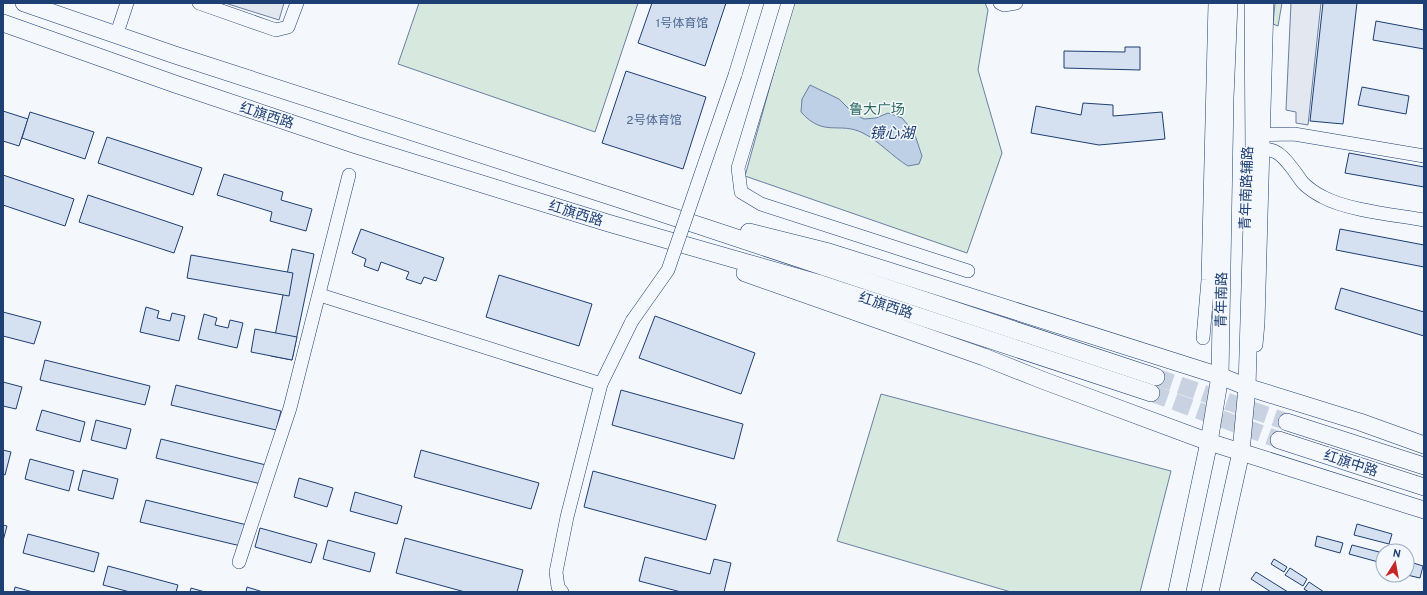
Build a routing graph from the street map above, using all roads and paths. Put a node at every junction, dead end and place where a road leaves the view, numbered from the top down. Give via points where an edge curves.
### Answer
1 (24, 3) edge
2 (127, 3) edge
3 (297, 3) edge
4 (757, 3) edge
5 (788, 3) edge
6 (1000, 3) edge
7 (1016, 3) edge
8 (1215, 3) edge
9 (1229, 3) edge
10 (1253, 3) edge
11 (1266, 3) edge
12 (205, 4) edge
13 (3, 23) edge
14 (116, 36) junction
15 (1258, 143) junction
16 (1424, 156) edge
17 (350, 175) dead end
18 (619, 199) junction
19 (1424, 220) edge
20 (608, 223) junction
21 (968, 271) dead end
22 (320, 295) junction
23 (1203, 338) dead end
24 (1220, 376) junction
25 (1248, 380) junction
26 (601, 384) junction
27 (1287, 422) tunnel mouth
28 (1360, 422) junction
29 (1424, 437) edge
30 (1279, 440) tunnel mouth
31 (1209, 442) junction
32 (1424, 445) edge
33 (1241, 452) junction
34 (1424, 466) edge
35 (1424, 487) edge
36 (1424, 510) edge
37 (239, 562) dead end
38 (562, 592) edge
39 (1177, 592) edge
40 (1210, 592) edge

1 - 14 main road, 红旗西路
2 - 14 lane
3 - 12 lane via 288,27 276,30
4 - 26 lane, bridge via 668,270 632,321
5 - 21 lane via 738,168 741,192 761,204
6 - 7 lane
8 - 23 lane via 1208,280
9 - 24 main road, 青年南路
10 - 15 main road, 青年南路
11 - 15 lane, 青年南路辅路
13 - 20 main road, 红旗西路 via 341,140
14 - 18 main road, 红旗西路
15 - 16 lane via 1294,134
15 - 19 lane via 1283,156 1305,184 1323,198 1342,205
15 - 25 main road, 青年南路
17 - 22 lane
18 - 20 main road, 红旗西路 via 1153,385 821,284
18 - 24 main road via 829,252
20 - 31 main road via 813,298 984,356
22 - 26 lane
22 - 37 lane via 290,408
24 - 25 main road
24 - 31 main road, 青年南路
25 - 28 main road
25 - 33 main road, 青年南路
26 - 38 lane via 559,556 556,572 558,587
27 - 34 main road, 红旗中路
28 - 29 lane
28 - 32 main road
30 - 35 main road, 红旗中路
31 - 33 main road
31 - 39 main road, 青年南路
33 - 36 main road
33 - 40 main road, 青年南路

